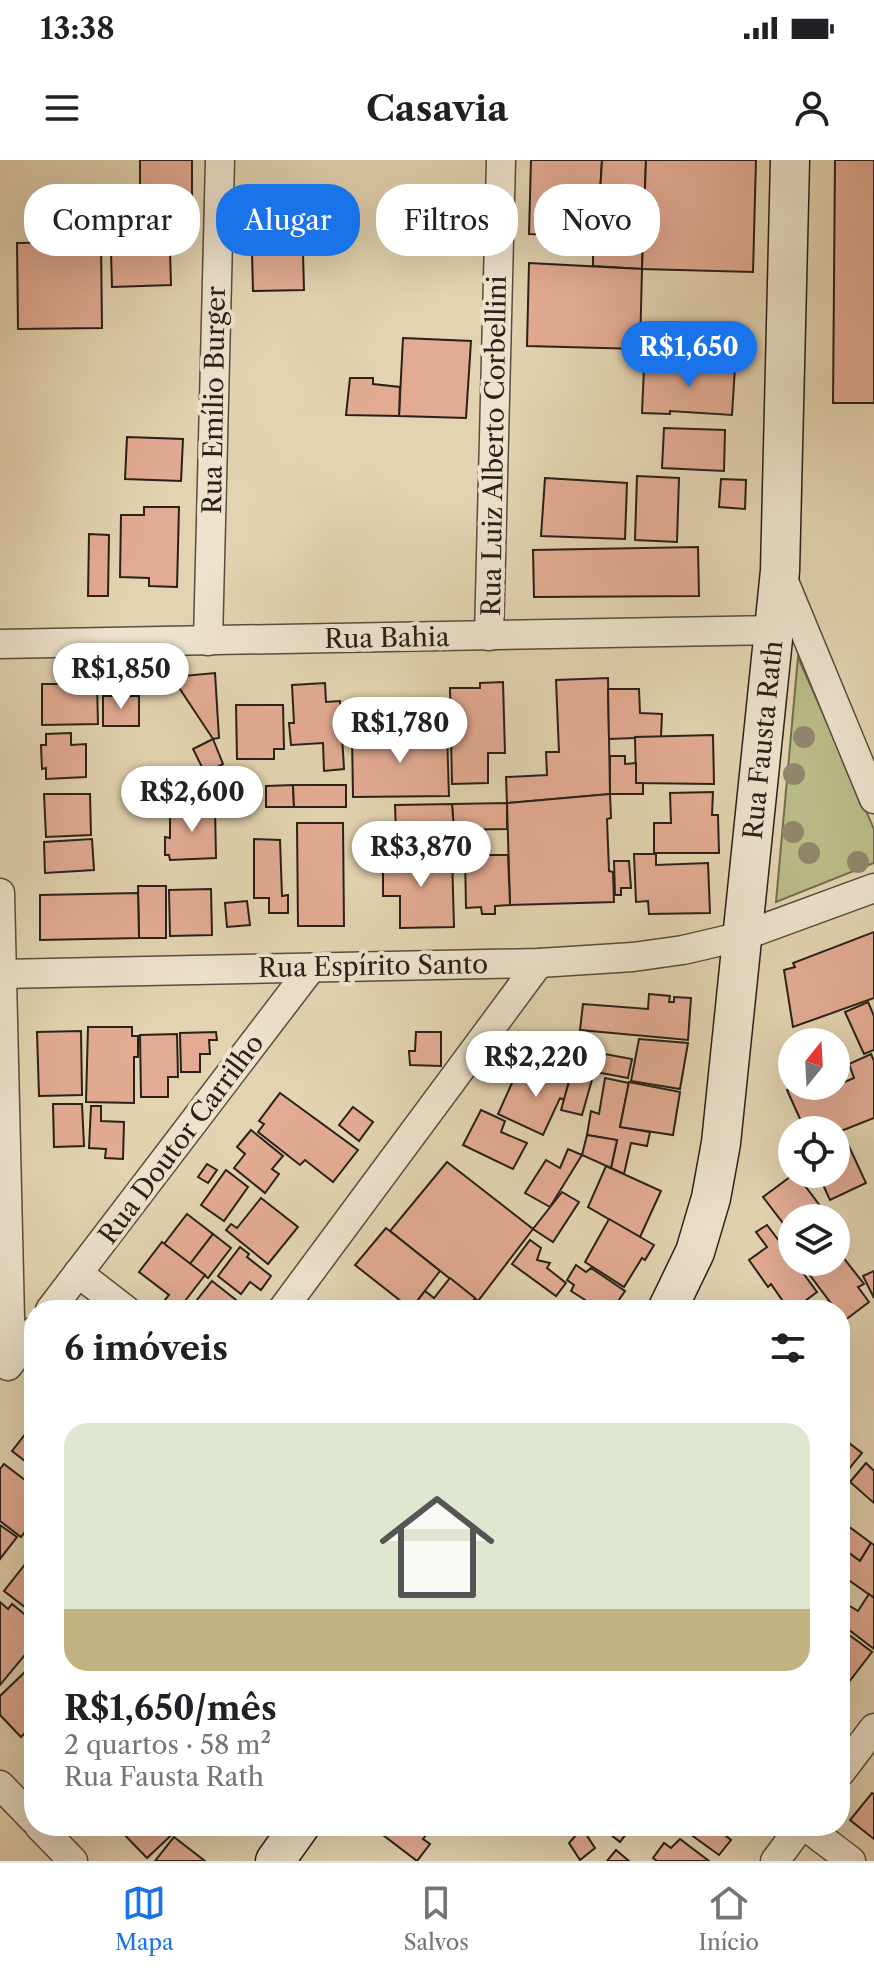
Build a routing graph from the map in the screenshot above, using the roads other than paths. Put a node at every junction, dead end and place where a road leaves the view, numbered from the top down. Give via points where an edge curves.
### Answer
1 (220, 160) edge
2 (501, 160) edge
3 (790, 160) edge
4 (780, 571) junction
5 (774, 630) junction
6 (489, 636) junction
7 (208, 641) junction
8 (0, 644) edge
9 (874, 799) edge
10 (874, 888) edge
11 (0, 893) edge
12 (743, 936) junction
13 (539, 963) junction
14 (311, 968) junction
15 (2, 974) edge
16 (78, 1273) junction
17 (58, 1300) edge
18 (113, 1300) edge
19 (289, 1300) edge
20 (672, 1300) edge
21 (24, 1345) edge
22 (6, 1369) edge
23 (874, 1728) edge
24 (850, 1760) edge
25 (0, 1785) edge
26 (24, 1810) edge
27 (49, 1836) edge
28 (293, 1836) edge
29 (795, 1836) edge
30 (817, 1836) edge
31 (73, 1861) edge
32 (275, 1861) edge
33 (775, 1861) edge
34 (851, 1861) edge

1 - 7 street, Rua Emílio Burger
2 - 6 street, Rua Luiz Alberto Corbellini
3 - 4 street, Rua Fausta Rath
4 - 5 street, Rua Fausta Rath
4 - 9 street
5 - 6 street, Rua Bahia
5 - 12 street, Rua Fausta Rath
6 - 7 street, Rua Bahia
7 - 8 street, Rua Bahia
10 - 12 street, Rua Espírito Santo
11 - 15 street
12 - 13 street, Rua Espírito Santo via 633,957
12 - 20 street, Rua Fausta Rath via 711,1198 695,1252
13 - 14 street, Rua Espírito Santo
13 - 19 street
14 - 15 street, Rua Espírito Santo
14 - 16 street, Rua Doutor Carrilho
15 - 22 street
16 - 17 street, Rua Doutor Carrilho
16 - 18 street
21 - 22 street
23 - 24 street
25 - 26 street
27 - 31 street
28 - 32 street
29 - 33 street
30 - 34 street

